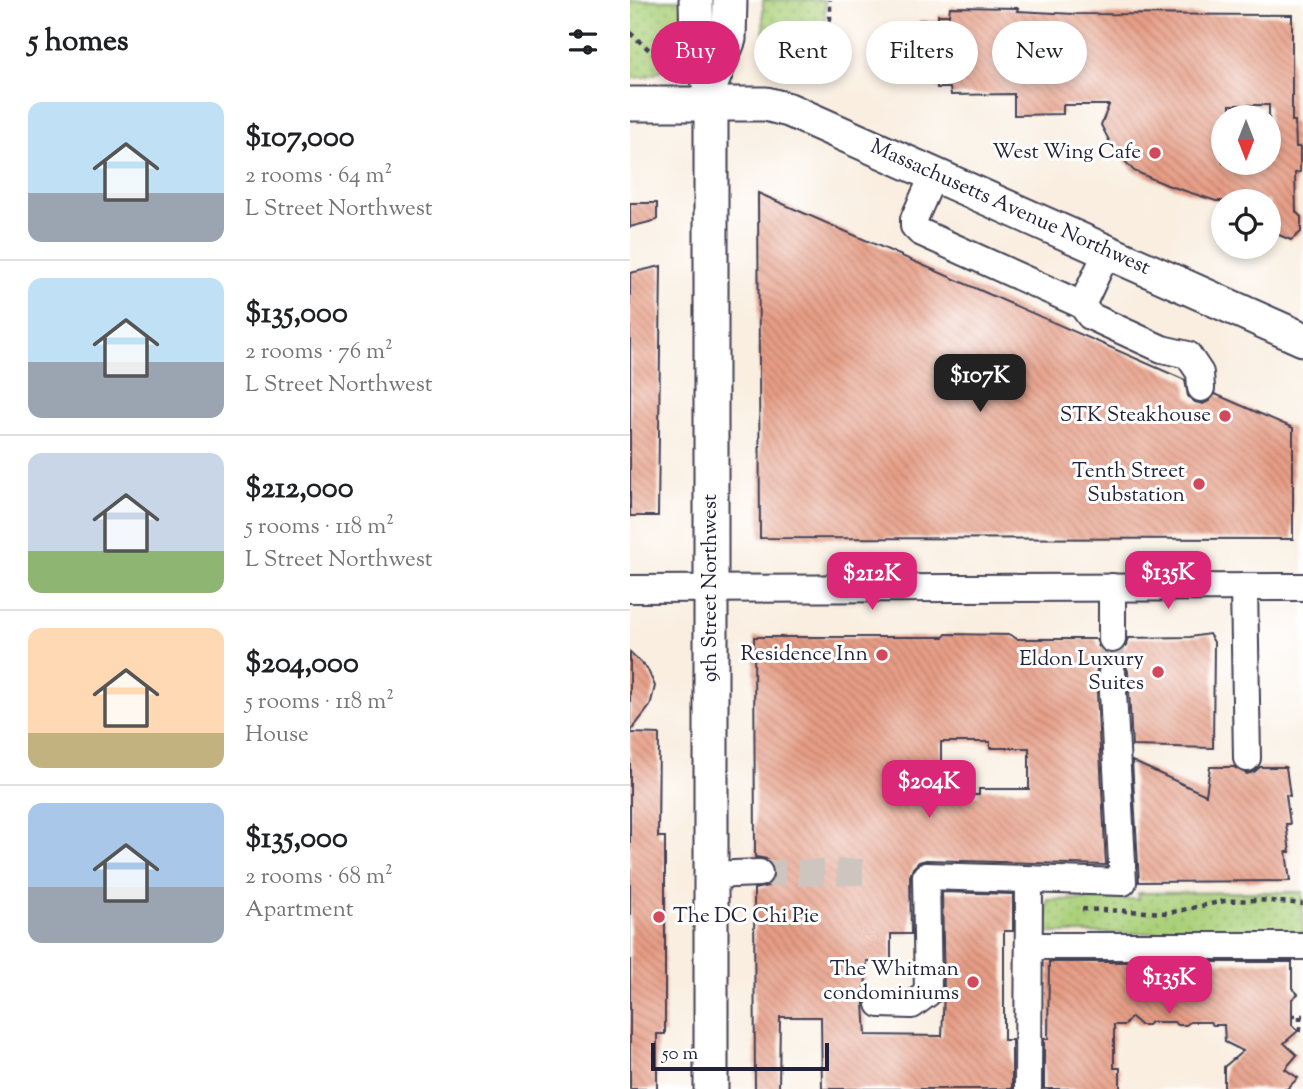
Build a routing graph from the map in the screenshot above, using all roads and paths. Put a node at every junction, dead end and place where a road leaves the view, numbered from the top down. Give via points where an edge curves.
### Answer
1 (696, 0) edge
2 (730, 0) edge
3 (830, 0) edge
4 (830, 21) edge
5 (630, 33) edge
6 (651, 51) edge
7 (710, 95) junction
8 (630, 103) edge
9 (934, 174) junction
10 (1107, 252) junction
11 (1082, 305) junction
12 (1303, 339) edge
13 (1201, 387) dead end
14 (1112, 587) junction
15 (1244, 587) junction
16 (1303, 587) edge
17 (711, 588) junction
18 (630, 589) edge
19 (1112, 639) tunnel mouth
20 (1112, 673) tunnel mouth
21 (1247, 758) dead end
22 (759, 873) tunnel mouth
23 (710, 875) junction
24 (1028, 880) junction
25 (1303, 904) edge
26 (1082, 909) dead end
27 (1030, 946) junction
28 (1303, 946) edge
29 (880, 1004) dead end
30 (1292, 1016) dead end
31 (1301, 1016) edge
32 (1303, 1030) edge
33 (712, 1089) edge
34 (1028, 1089) edge

1 - 7 main road, 9th Street Northwest via 696,42
2 - 7 main road, 9th Street Northwest via 729,40
3 - 4 path
5 - 6 path
7 - 8 main road, Massachusetts Avenue Northwest
7 - 9 main road, Massachusetts Avenue Northwest via 777,106
7 - 17 main road, 9th Street Northwest
9 - 10 main road, Massachusetts Avenue Northwest
9 - 11 street via 914,219 920,232
10 - 11 street
10 - 12 main road, Massachusetts Avenue Northwest
11 - 13 street via 1090,316 1162,349 1188,355 1200,373
14 - 15 street
14 - 17 street
14 - 19 street
15 - 16 street
15 - 21 street
17 - 18 street
17 - 23 main road, 9th Street Northwest
20 - 24 street via 1123,882
22 - 23 street
23 - 33 main road, 9th Street Northwest
24 - 27 street
24 - 29 street via 926,876 928,993 912,1004
25 - 26 path via 1224,901 1169,913
27 - 28 street
27 - 34 street
30 - 31 path
31 - 32 path

